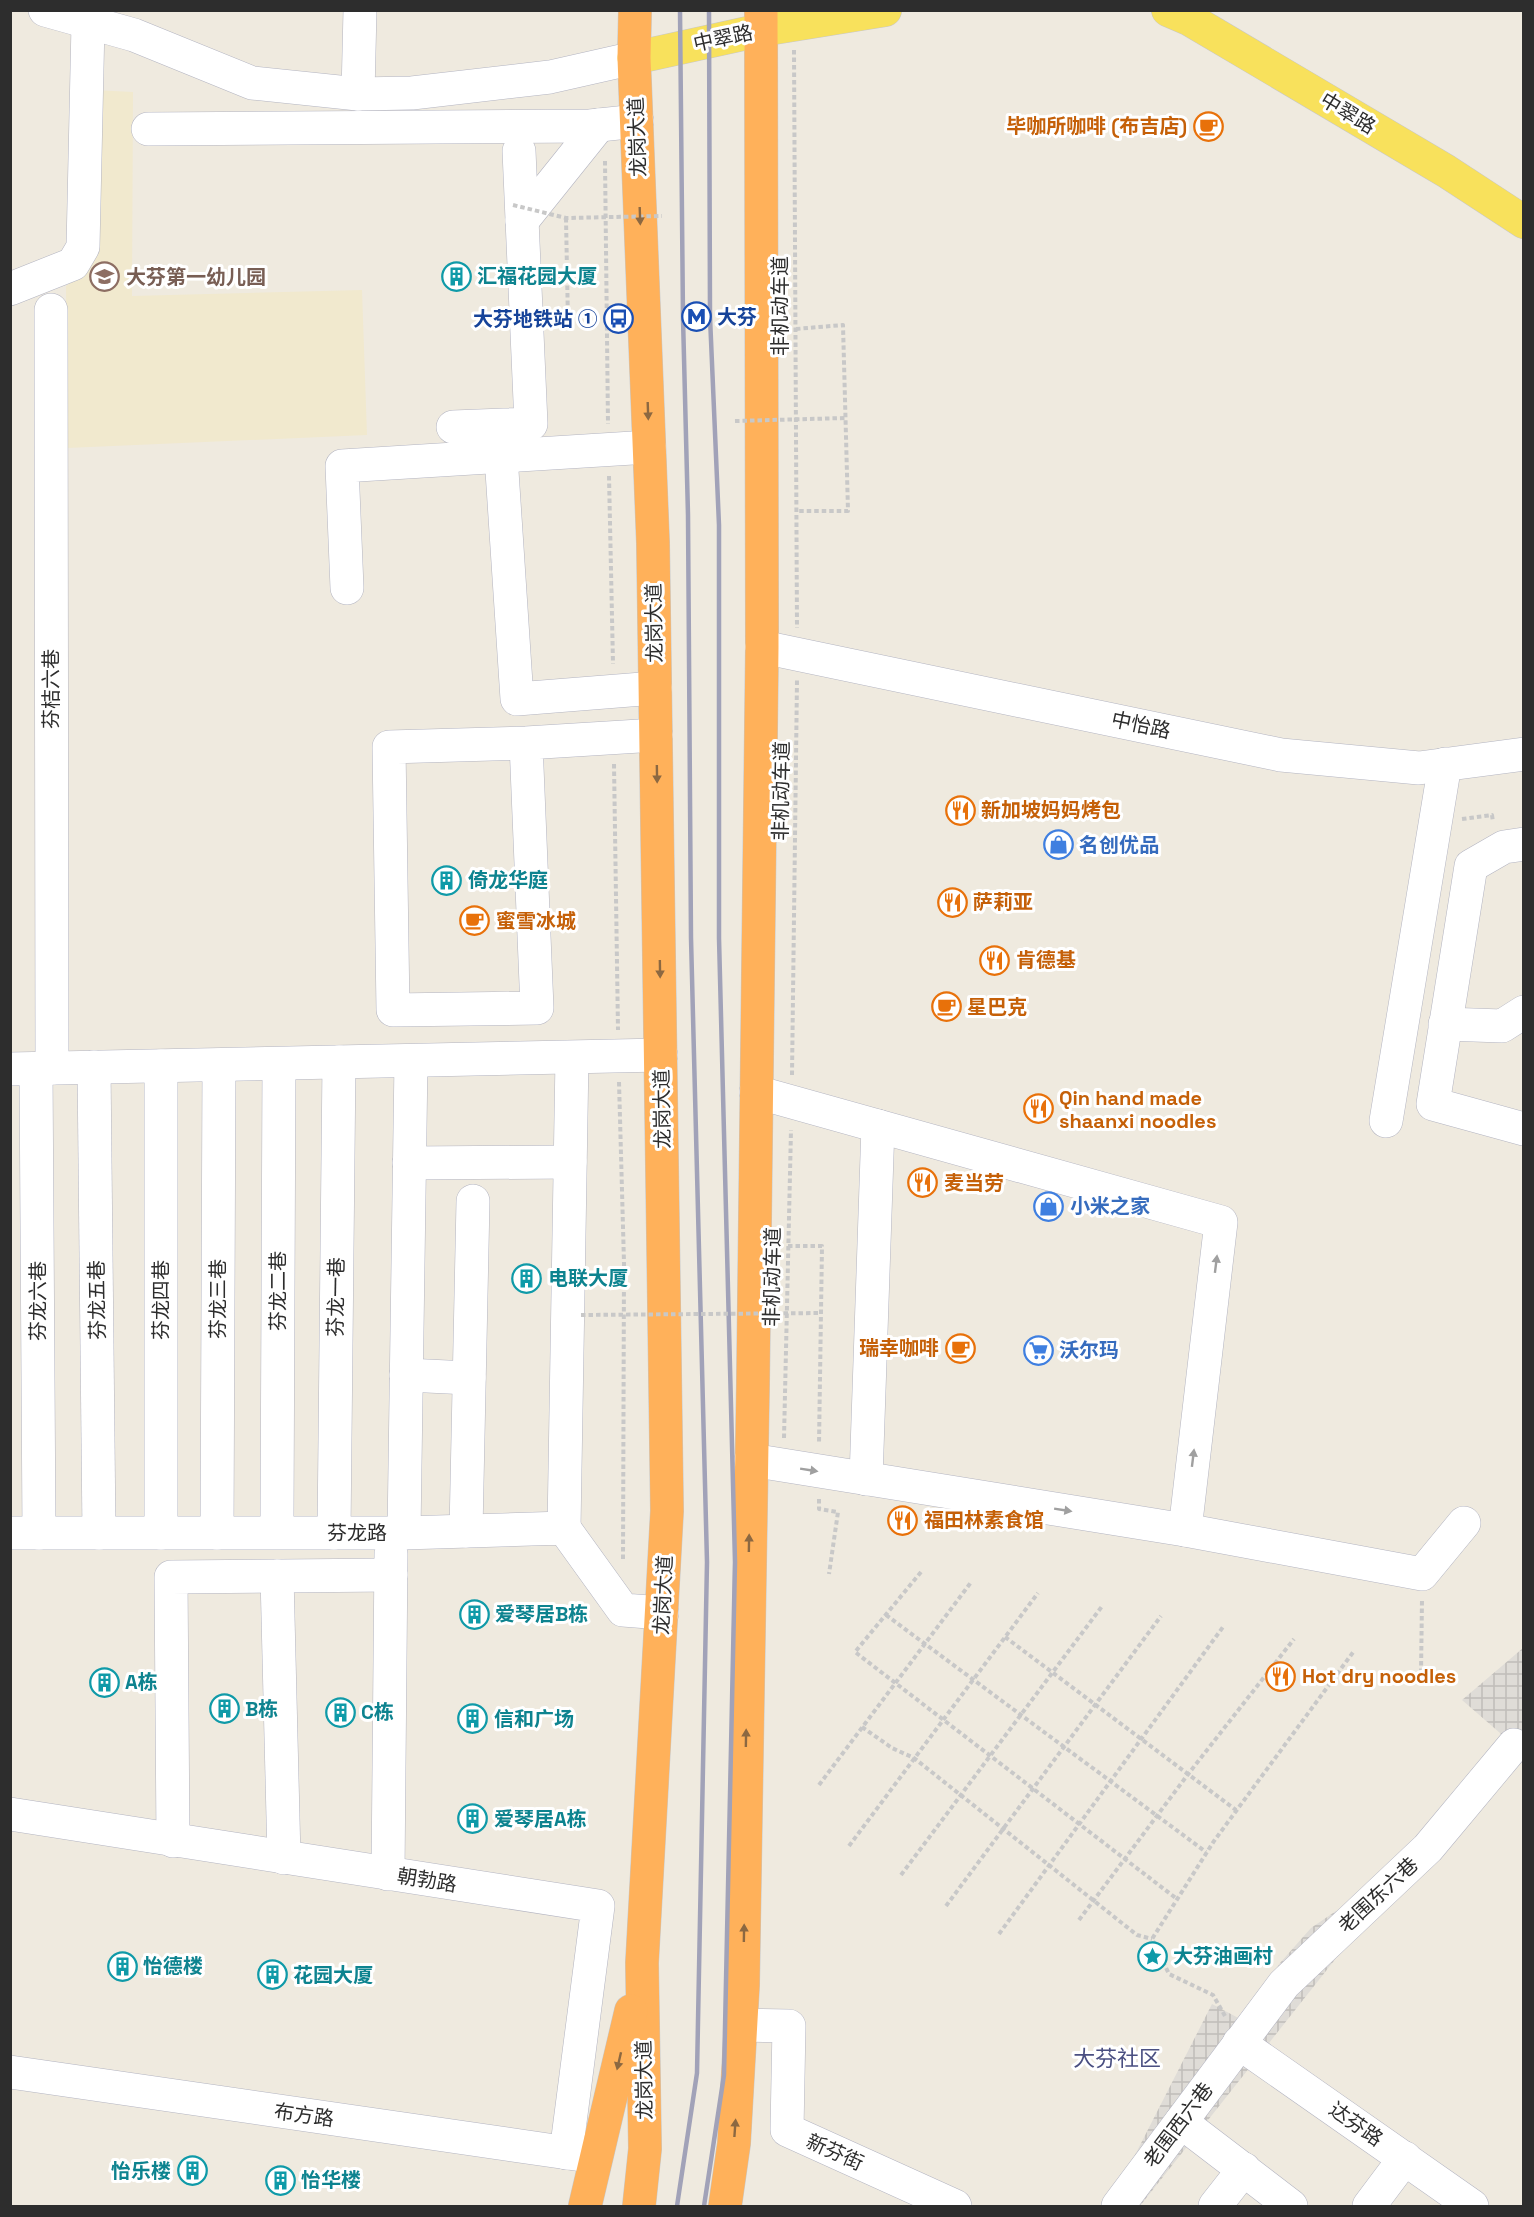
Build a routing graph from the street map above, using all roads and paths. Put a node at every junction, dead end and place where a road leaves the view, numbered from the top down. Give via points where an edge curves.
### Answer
1 (45, 10) edge
2 (360, 10) edge
3 (635, 10) edge
4 (885, 10) edge
5 (1168, 10) edge
6 (761, 20) edge
7 (88, 24) junction
8 (794, 25) junction
9 (634, 58) junction
10 (358, 94) junction
11 (614, 123) junction
12 (148, 129) dead end
13 (519, 151) dead end
14 (518, 213) junction
15 (662, 216) dead end
16 (566, 218) junction
17 (1524, 222) edge
18 (10, 289) edge
19 (51, 310) dead end
20 (568, 323) dead end
21 (795, 329) junction
22 (844, 418) junction
23 (735, 421) dead end
24 (453, 427) dead end
25 (649, 447) junction
26 (609, 450) junction
27 (501, 456) junction
28 (797, 511) junction
29 (347, 588) dead end
30 (762, 647) junction
31 (798, 654) junction
32 (655, 688) junction
33 (614, 691) junction
34 (656, 735) junction
35 (614, 738) junction
36 (526, 743) junction
37 (1524, 754) edge
38 (1445, 764) junction
39 (1436, 819) junction
40 (1484, 826) dead end
41 (1524, 844) edge
42 (1524, 1012) edge
43 (1445, 1024) junction
44 (661, 1055) junction
45 (619, 1056) junction
46 (572, 1058) junction
47 (411, 1060) junction
48 (339, 1062) junction
49 (279, 1064) junction
50 (219, 1065) junction
51 (161, 1066) junction
52 (94, 1067) junction
53 (33, 1069) edge
54 (756, 1092) junction
55 (791, 1102) junction
56 (1386, 1121) dead end
57 (878, 1126) junction
58 (1524, 1129) edge
59 (570, 1162) junction
60 (409, 1163) junction
61 (473, 1201) dead end
62 (788, 1246) junction
63 (821, 1313) junction
64 (581, 1315) dead end
65 (406, 1375) junction
66 (469, 1378) junction
67 (751, 1461) junction
68 (783, 1465) junction
69 (819, 1471) junction
70 (866, 1479) junction
71 (819, 1509) dead end
72 (277, 1519) dead end
73 (1464, 1523) dead end
74 (564, 1528) junction
75 (1185, 1530) junction
76 (466, 1531) junction
77 (25, 1533) edge
78 (99, 1533) junction
79 (161, 1533) junction
80 (217, 1533) junction
81 (334, 1533) junction
82 (398, 1533) junction
83 (623, 1562) dead end
84 (921, 1572) dead end
85 (829, 1574) dead end
86 (1422, 1574) junction
87 (391, 1575) junction
88 (277, 1576) junction
89 (972, 1581) dead end
90 (1038, 1593) dead end
91 (1103, 1605) dead end
92 (662, 1613) junction
93 (886, 1615) junction
94 (1161, 1616) dead end
95 (1224, 1627) dead end
96 (1005, 1636) junction
97 (1294, 1640) dead end
98 (925, 1642) junction
99 (1354, 1651) dead end
100 (1052, 1673) junction
101 (1421, 1673) dead end
102 (974, 1679) junction
103 (895, 1681) junction
104 (1095, 1705) junction
105 (1022, 1714) junction
106 (944, 1719) junction
107 (862, 1727) junction
108 (1140, 1740) junction
109 (1514, 1745) dead end
110 (1064, 1746) junction
111 (990, 1756) junction
112 (914, 1758) junction
113 (1189, 1773) junction
114 (1110, 1782) junction
115 (819, 1785) dead end
116 (1032, 1789) junction
117 (961, 1795) junction
118 (1236, 1810) junction
119 (10, 1814) edge
120 (1158, 1814) junction
121 (1080, 1823) junction
122 (1003, 1828) junction
123 (172, 1841) junction
124 (849, 1846) dead end
125 (1206, 1852) junction
126 (1125, 1857) junction
127 (284, 1858) junction
128 (1050, 1864) junction
129 (388, 1874) junction
130 (901, 1875) dead end
131 (1177, 1899) junction
132 (1093, 1901) junction
133 (946, 1906) dead end
134 (1079, 1920) dead end
135 (999, 1934) dead end
136 (1152, 1939) junction
137 (642, 1963) junction
138 (741, 2025) junction
139 (1239, 2043) junction
140 (10, 2072) edge
141 (1181, 2122) junction
142 (582, 2155) junction
143 (1405, 2158) junction
144 (730, 2167) junction
145 (1244, 2169) junction
146 (1460, 2203) edge
147 (585, 2206) edge
148 (639, 2206) edge
149 (725, 2206) edge
150 (730, 2206) edge
151 (955, 2206) edge
152 (1118, 2206) edge
153 (1215, 2206) edge
154 (1292, 2206) edge
155 (1369, 2206) edge

1 - 7 street
2 - 10 street
3 - 9 highway, 龙岗大道
4 - 8 main road, 中翠路
5 - 17 main road, 中翠路 via 1435,165
6 - 8 main road, 中翠路
6 - 9 main road, 中翠路
6 - 30 highway
7 - 10 street via 134,35 252,83
7 - 18 street via 82,247 72,264
8 - 21 path, 非机动车道
9 - 10 street via 550,77 412,93
9 - 11 highway, 龙岗大道
11 - 12 street
11 - 14 street
11 -> 25 highway, 龙岗大道
11 - 26 path
13 - 14 street
14 - 16 path, bridge
14 - 24 street via 531,424
15 - 16 path, bridge
16 - 20 path
19 - 53 street, 芬桔六巷
21 - 22 path via 843,325
21 - 28 path, 非机动车道
22 - 23 path, bridge
22 - 28 path via 848,511
25 - 26 street
25 - 32 highway, 龙岗大道
26 - 27 street
26 - 33 path
27 - 29 street via 342,466
27 - 33 street via 517,699
28 - 31 path, 非机动车道
30 - 31 street, 中怡路
30 - 54 highway
31 - 38 street, 中怡路 via 1281,755 1419,768
31 - 55 path, 非机动车道
32 - 33 street
32 - 34 highway, 龙岗大道
34 - 35 street
34 -> 44 highway, 龙岗大道
35 - 36 street
35 - 45 path
36 - 36 street via 388,747 393,1010 537,1008
37 - 38 street, 中怡路
38 - 39 street
39 - 40 path via 1492,815 1493,824
39 - 56 street
41 - 43 street via 1504,848 1471,866
42 - 43 street via 1502,1026
43 - 58 street via 1433,1104
44 - 45 street
44 - 92 highway, 龙岗大道 via 667,1511
45 - 46 street
45 - 83 path via 624,1263
46 - 47 street
46 - 59 street
47 - 48 street
47 - 60 street
48 - 49 street
48 - 81 street, 芬龙一巷
49 - 50 street
49 - 72 street, 芬龙二巷
50 - 51 street
50 - 80 street, 芬龙三巷
51 - 52 street
51 - 79 street, 芬龙四巷
52 - 53 street
52 - 78 street, 芬龙五巷
53 - 77 street, 芬龙六巷
54 - 55 street
54 - 67 highway
55 - 57 street
55 - 62 path, 非机动车道
57 - 70 street
75 -> 57 street via 1221,1222
59 - 60 street
59 - 74 street
60 - 65 street
61 - 66 street
62 - 63 path via 822,1246
62 - 68 path, 非机动车道
63 - 64 path, bridge
63 - 69 path
65 - 66 street
65 - 82 street
66 - 76 street
67 - 68 street
138 -> 67 highway
68 -> 69 street
69 - 70 street
70 -> 75 street
71 - 85 path via 838,1512
73 - 86 street
74 - 76 street, 芬龙路
74 - 92 street via 623,1610
75 - 86 street
76 - 82 street, 芬龙路
77 - 78 street, 芬龙路
78 - 79 street, 芬龙路
79 - 80 street, 芬龙路
80 - 81 street, 芬龙路
81 - 82 street, 芬龙路
82 - 87 street
84 - 93 path
86 - 101 path
87 - 88 street
87 - 129 street
88 - 123 street via 171,1577
88 - 127 street
89 - 98 path
90 - 96 path
91 - 100 path
92 - 137 highway, 龙岗大道
93 - 98 path
93 - 103 path via 855,1652
94 - 104 path
95 - 108 path
96 - 100 path
96 - 102 path
97 - 113 path
98 - 102 path
98 - 103 path
99 - 118 path
100 - 104 path
100 - 105 path
102 - 105 path
102 - 106 path
103 - 106 path
103 - 107 path
104 - 108 path
104 - 110 path
105 - 110 path
105 - 111 path
106 - 111 path
106 - 112 path
107 - 112 path
107 - 115 path
108 - 113 path
108 - 114 path
109 - 139 street, 老围东六巷 via 1428,1848 1284,1984
110 - 114 path
110 - 116 path
111 - 116 path
111 - 117 path
112 - 117 path
112 - 124 path
113 - 118 path
113 - 120 path
114 - 120 path
114 - 121 path
116 - 121 path
116 - 122 path
117 - 122 path
117 - 130 path
118 - 125 path
119 - 123 street, 朝勃路
120 - 125 path
120 - 126 path
121 - 126 path
121 - 128 path
122 - 128 path
122 - 133 path
123 - 127 street, 朝勃路
125 - 131 path
126 - 131 path
126 - 132 path
127 - 129 street, 朝勃路
128 - 132 path
128 - 135 path
129 - 142 street, 朝勃路 via 598,1906
131 - 136 path
132 - 134 path
132 - 136 path via 1137,1935
136 - 139 path via 1169,1974 1213,1995
137 -> 142 highway
137 - 148 highway, 龙岗大道 via 645,2149
144 -> 138 highway
138 - 151 street, 新芬街 via 789,2026 787,2130
139 - 141 street, 老围西六巷
139 - 143 street, 达芬路
140 - 142 street, 布方路
141 - 145 street
141 - 152 street, 老围西六巷
142 - 147 highway
143 - 146 street, 达芬路
143 - 155 street
144 - 149 highway
144 - 150 highway
145 - 153 street
145 - 154 street

